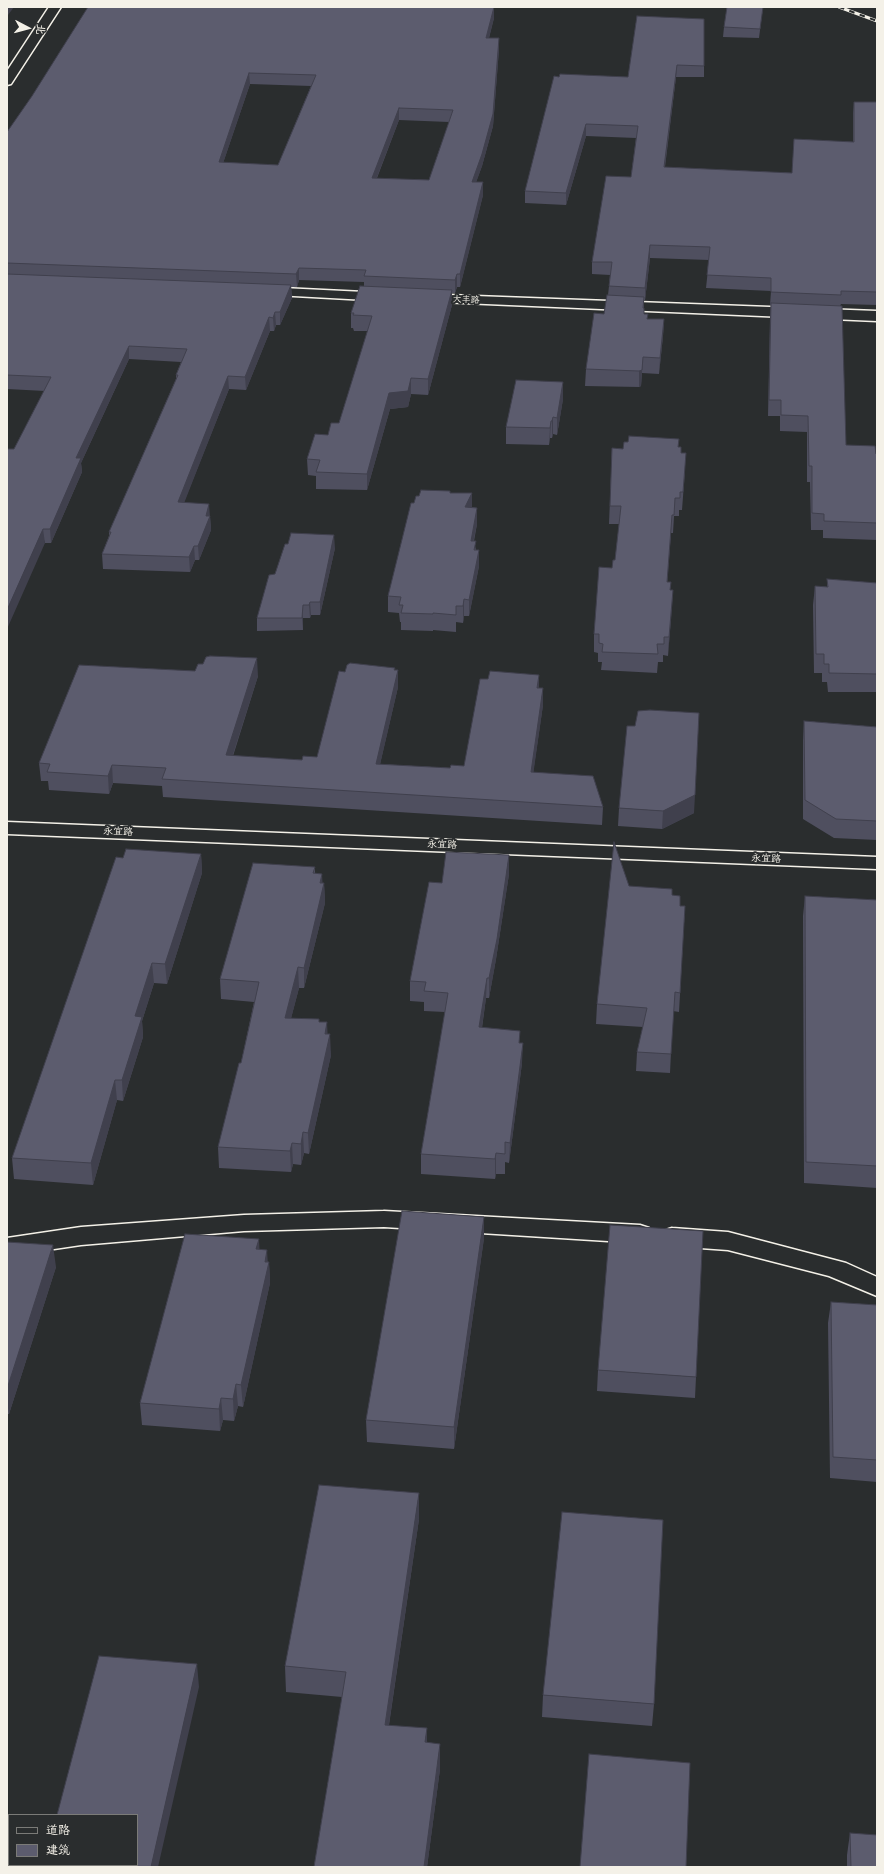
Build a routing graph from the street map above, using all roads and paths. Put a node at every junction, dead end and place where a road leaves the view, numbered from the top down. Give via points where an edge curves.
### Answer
1 (55, 7) edge
2 (7, 81) edge
3 (251, 291) edge
4 (877, 316) edge
5 (7, 828) edge
6 (877, 863) edge
7 (7, 1247) edge
8 (877, 1287) edge

1 - 2 street
3 - 4 street, 大丰路
5 - 6 street, 永宜路
7 - 8 street via 81,1236 244,1222 384,1219 728,1241 837,1269

